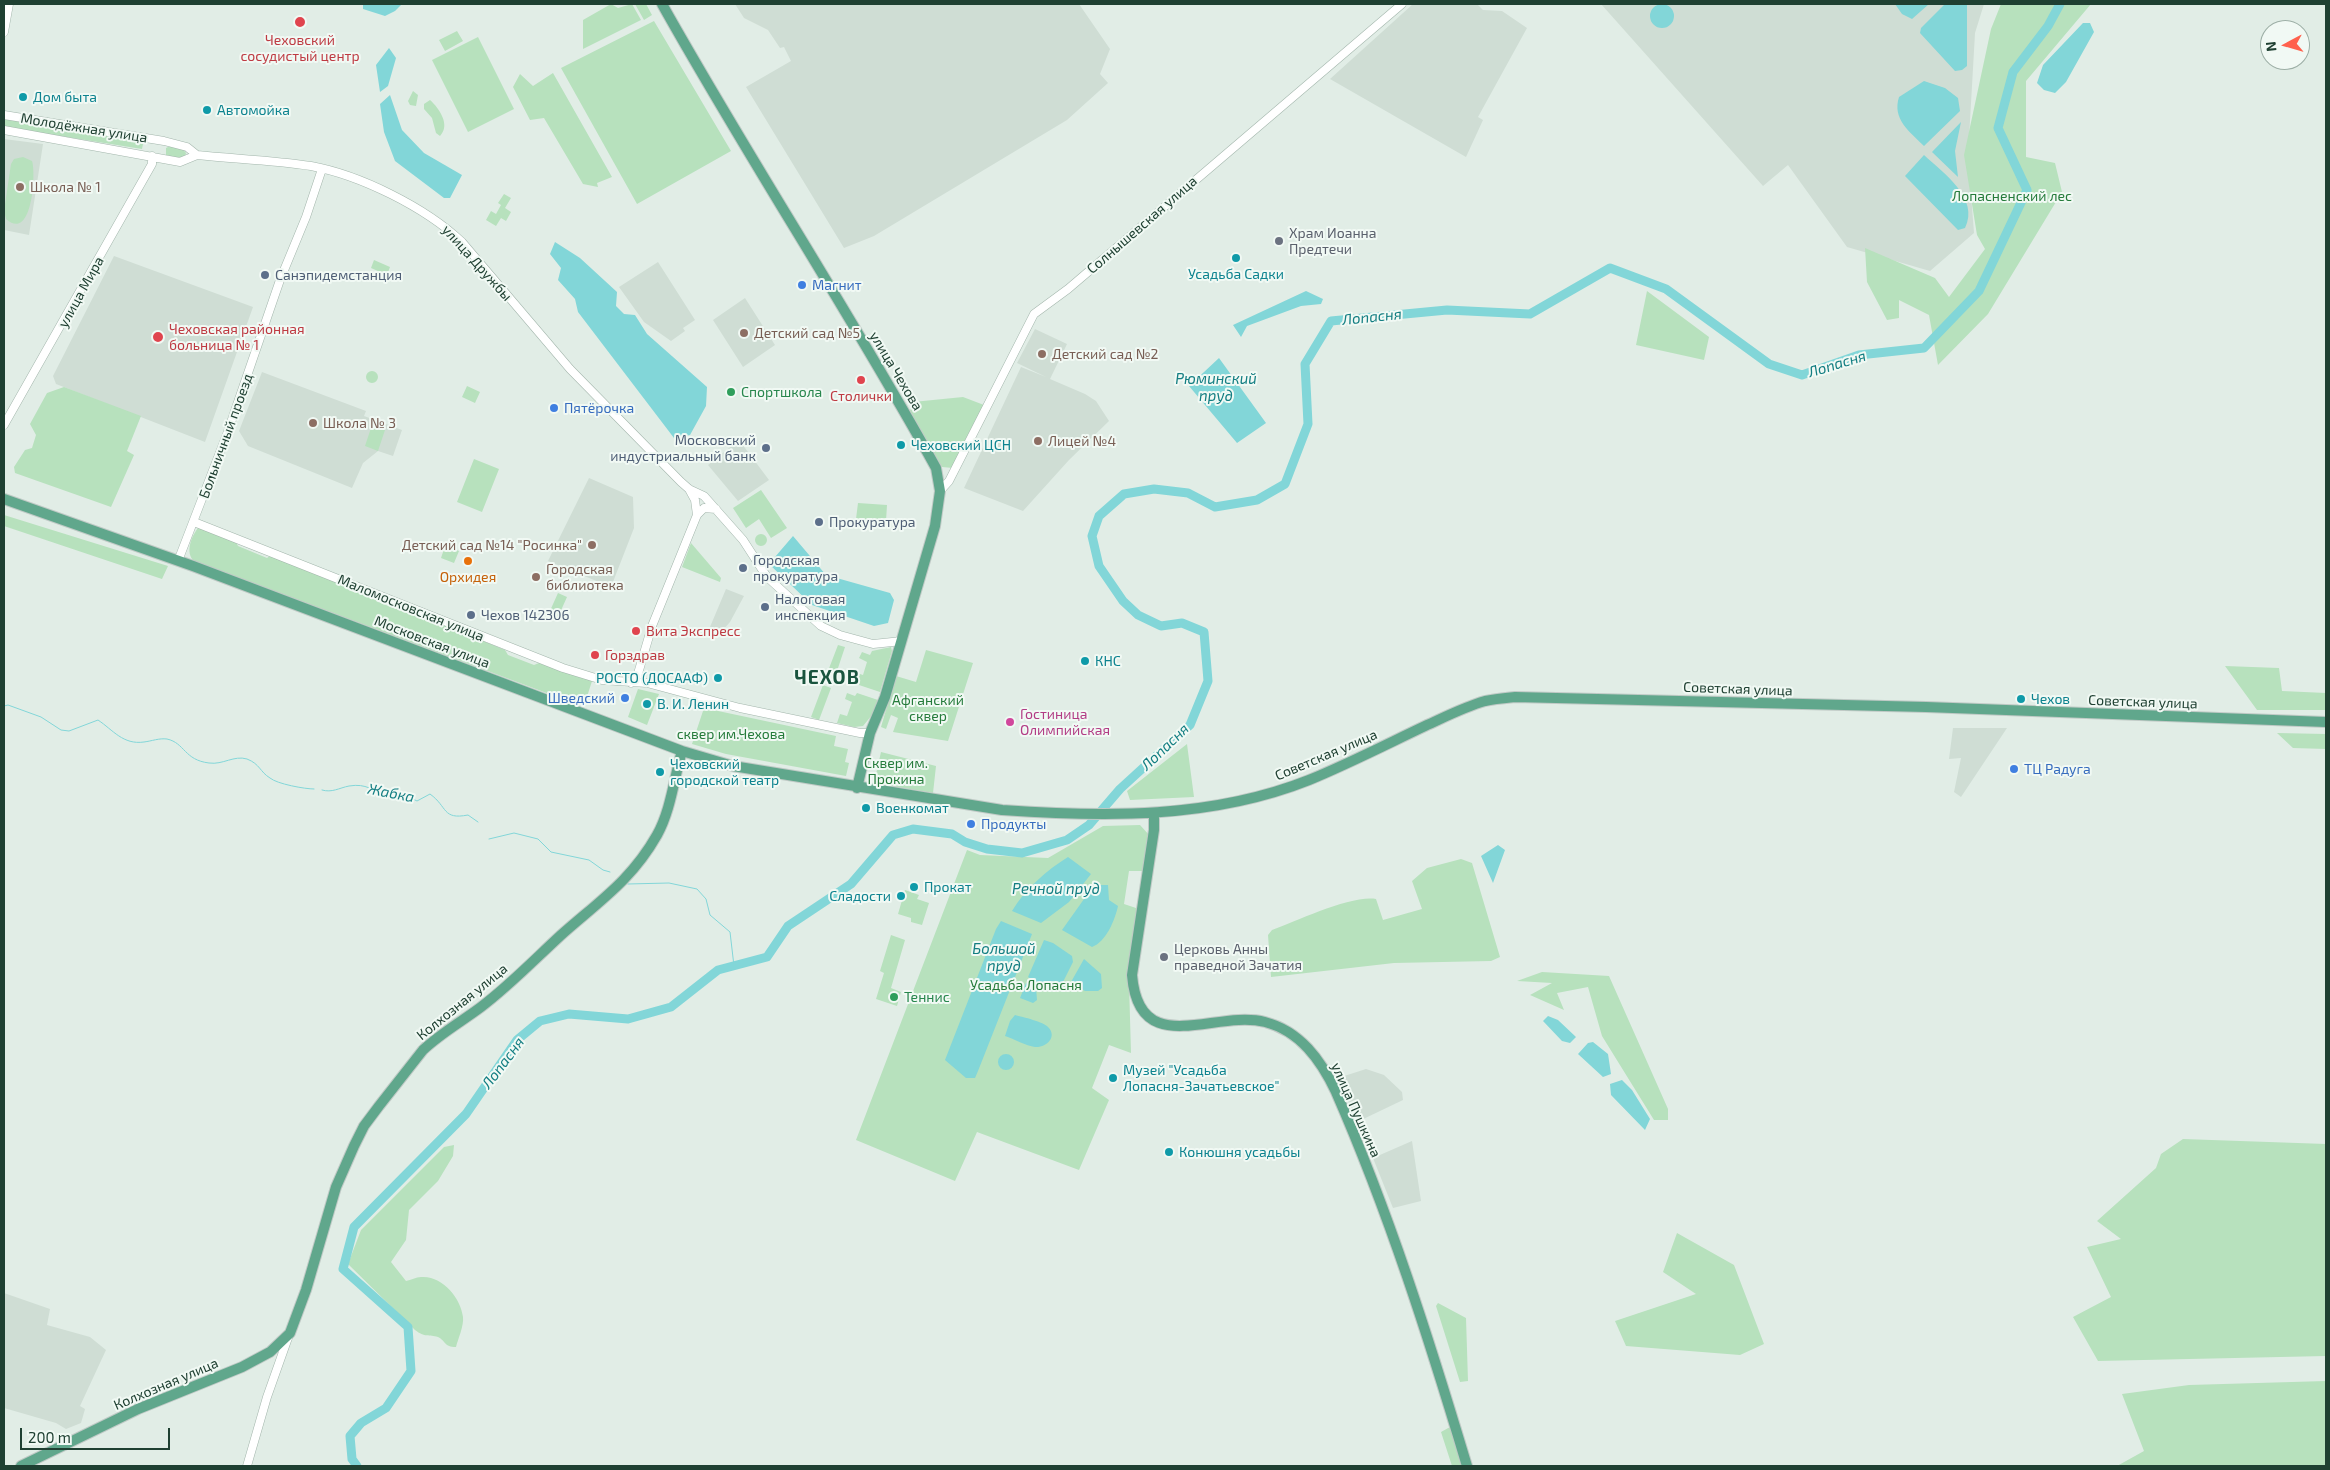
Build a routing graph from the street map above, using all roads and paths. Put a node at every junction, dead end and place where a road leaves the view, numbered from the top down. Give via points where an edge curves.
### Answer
1 (9, 4) edge
2 (662, 4) edge
3 (1402, 4) edge
4 (4, 32) edge
5 (4, 115) edge
6 (4, 130) edge
7 (164, 141) joint
8 (197, 155) junction
9 (152, 156) junction
10 (322, 169) junction
11 (4, 425) edge
12 (689, 489) junction
13 (940, 491) junction
14 (4, 499) edge
15 (716, 509) junction
16 (697, 515) junction
17 (194, 522) junction
18 (178, 561) junction
19 (902, 640) junction
20 (638, 671) junction
21 (631, 683) junction
22 (647, 683) junction
23 (2326, 722) edge
24 (870, 733) junction
25 (682, 751) junction
26 (857, 788) junction
27 (1047, 813) joint
28 (1154, 814) junction
29 (290, 1333) junction
30 (21, 1466) edge
31 (247, 1466) edge
32 (1467, 1466) edge

1 - 4 street
2 - 13 main road, улица Чехова via 899,402 936,468
3 - 13 street, Солнышевская улица via 1068,289 1034,314 949,481
5 - 7 street, Молодёжная улица
6 - 9 street, Молодёжная улица
7 - 8 street, улица Дружбы via 187,148
8 - 9 street, улица Дружбы via 180,162
8 - 10 street, улица Дружбы
9 - 11 street, улица Мира via 152,164 127,210
10 - 12 street, улица Дружбы via 369,185 444,224 588,389
10 - 17 street, Больничный проезд
12 - 15 street, улица Дружбы via 704,496
12 - 16 street, улица Дружбы
13 - 19 main road, улица Чехова via 935,526
14 - 18 main road, Московская улица
15 - 16 street via 704,508
15 - 19 street, улица Дружбы via 743,540 767,577 821,626 873,644
16 - 20 street via 652,626
17 - 18 street, Больничный проезд
17 - 21 street, Маломосковская улица via 522,653 602,680
18 - 25 main road, Московская улица
19 - 24 main road, улица Чехова
20 - 21 street
20 - 22 street
21 - 22 street
22 - 24 street via 740,708
23 - 28 main road, Советская улица via 1926,707 1515,697 1469,707 1280,790 1218,805
24 - 26 main road, улица Чехова
25 - 26 main road, Московская улица via 733,766
25 - 29 main road, Колхозная улица via 658,833 618,888 480,1008 433,1040 364,1126 336,1188
26 - 27 main road, Московская улица via 1002,810
27 - 28 main road, Советская улица
28 - 32 main road, улица Пушкина via 1132,975 1139,1004 1161,1025 1263,1021 1296,1036 1312,1050 1328,1075 1357,1141 1422,1317
29 - 30 main road, Колхозная улица via 270,1352 242,1367 138,1410
29 - 31 street, Колхозная улица

